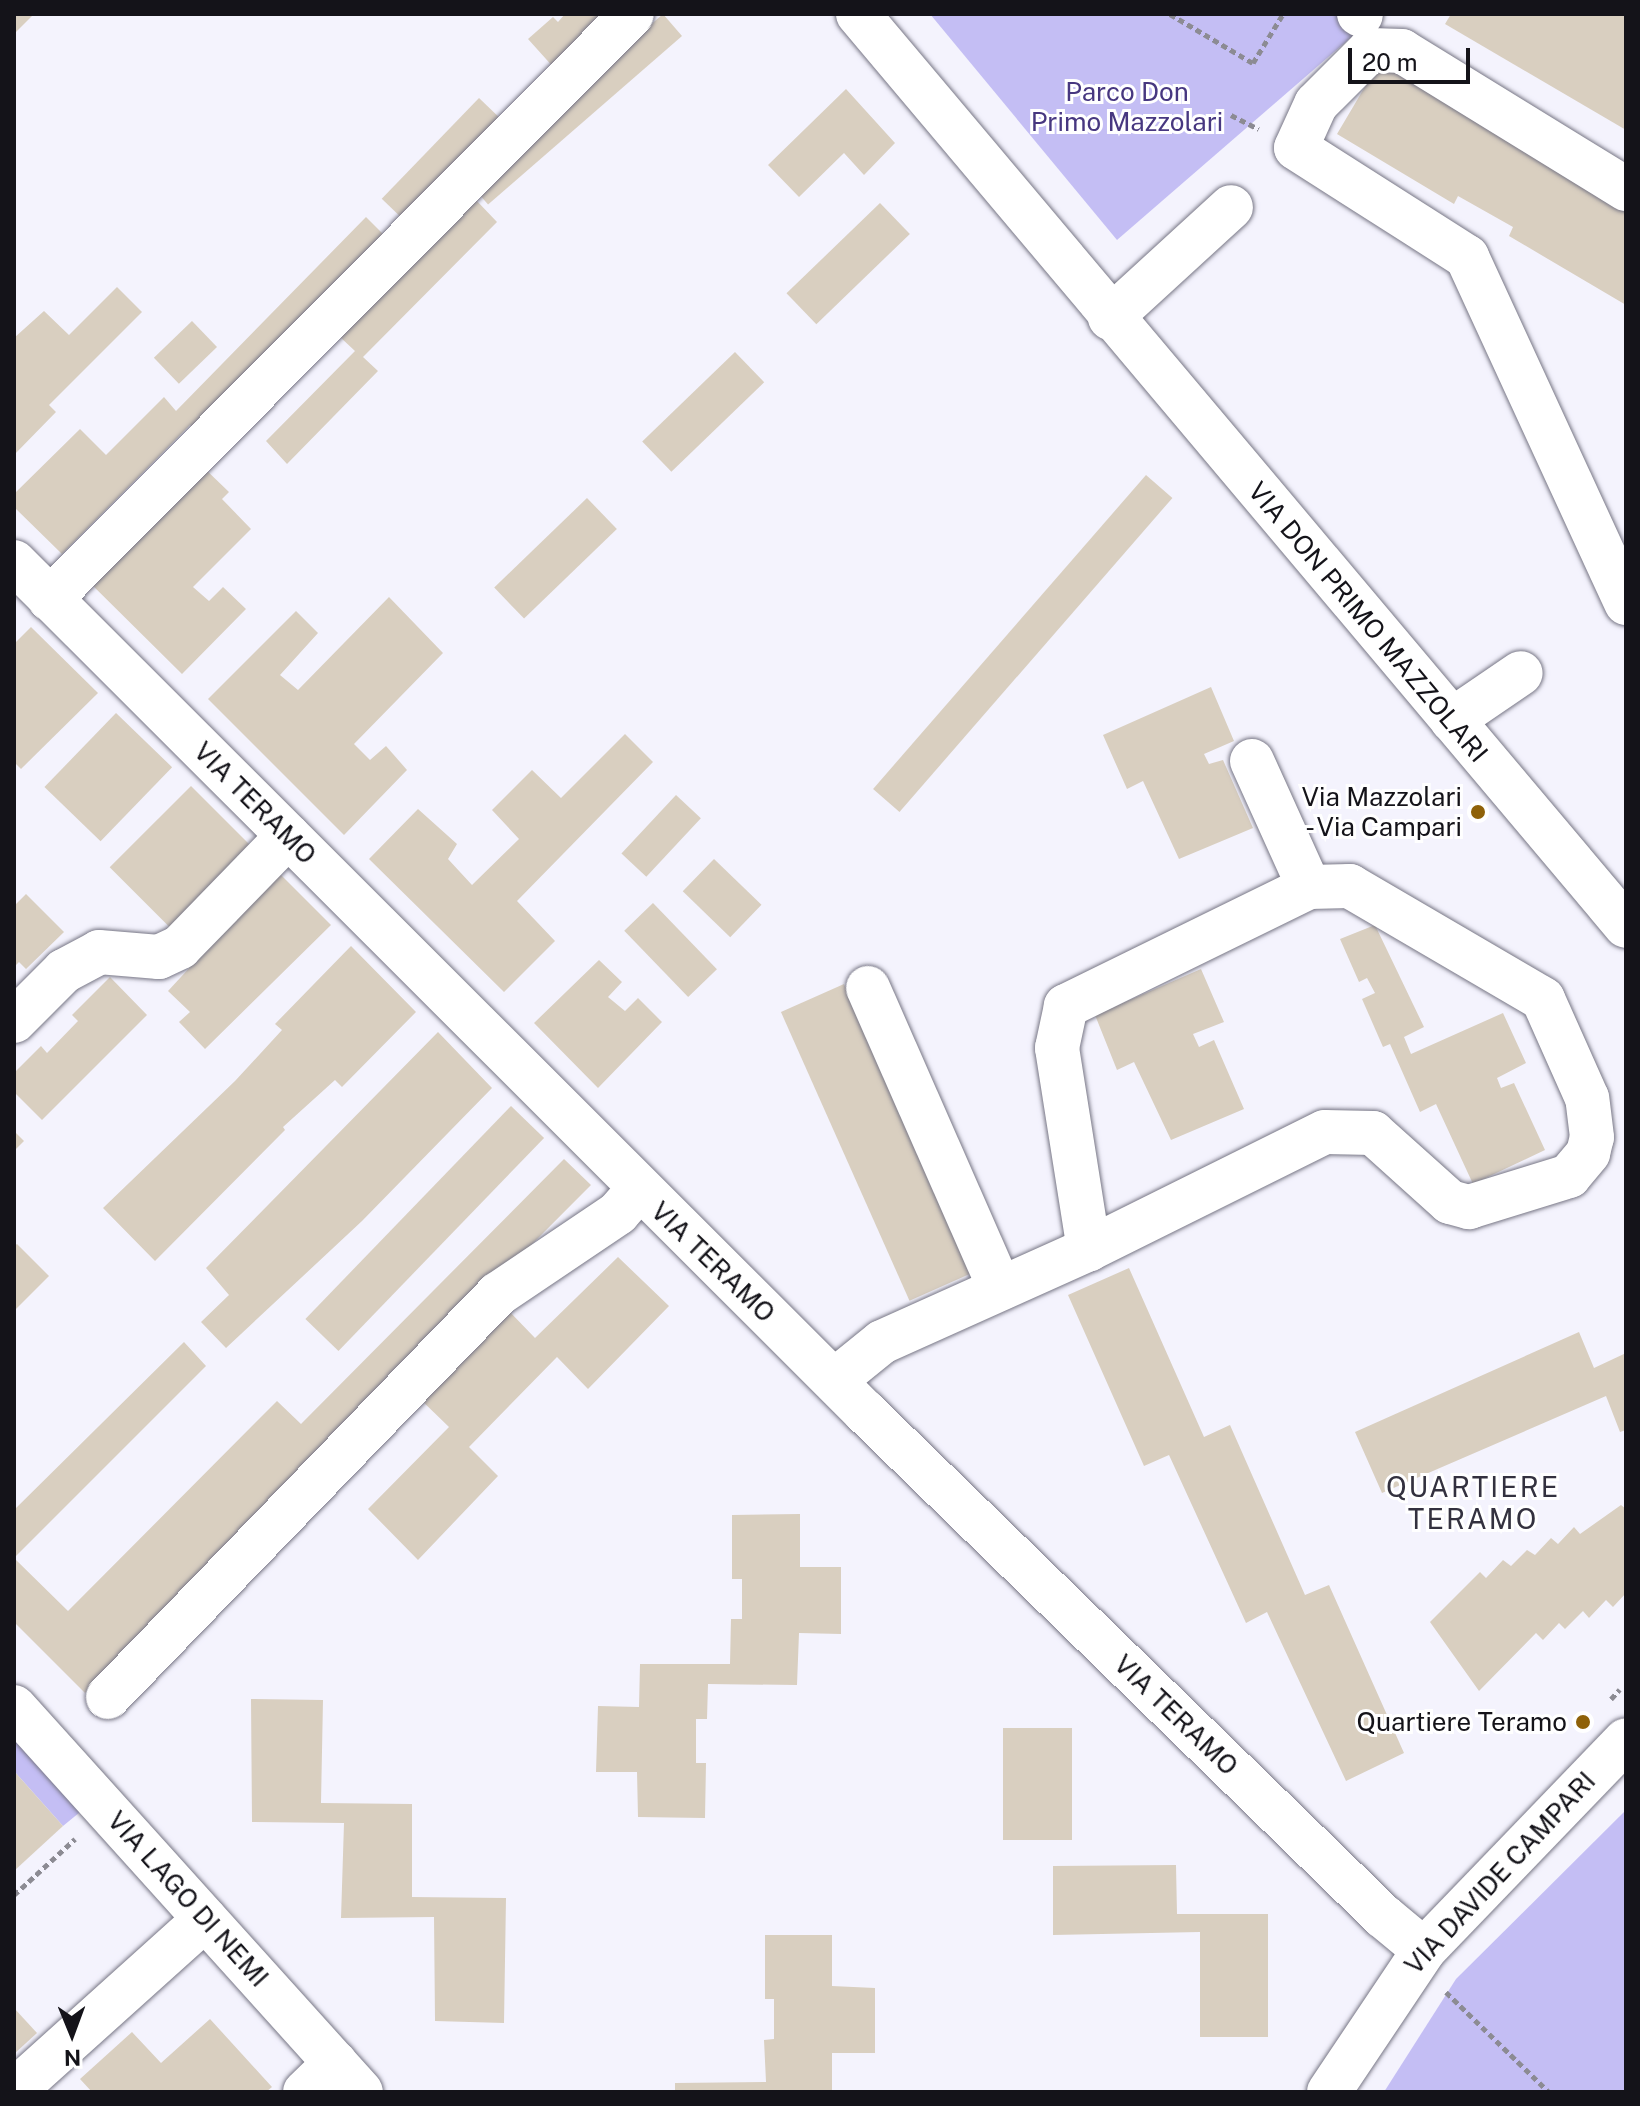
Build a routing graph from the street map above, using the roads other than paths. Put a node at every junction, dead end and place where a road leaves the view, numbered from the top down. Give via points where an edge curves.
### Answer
1 (632, 14) edge
2 (858, 14) edge
3 (1626, 189) edge
4 (1231, 207) dead end
5 (1110, 318) junction
6 (14, 562) edge
7 (50, 599) junction
8 (1626, 603) edge
9 (1521, 673) dead end
10 (1452, 720) junction
11 (1252, 761) dead end
12 (288, 836) junction
13 (1309, 887) junction
14 (1626, 926) edge
15 (868, 988) dead end
16 (14, 1021) edge
17 (639, 1189) junction
18 (1089, 1249) junction
19 (1000, 1288) junction
20 (835, 1380) junction
21 (108, 1697) dead end
22 (14, 1707) edge
23 (1626, 1740) edge
24 (205, 1919) junction
25 (1424, 1950) junction
26 (334, 2082) edge
27 (14, 2091) edge
28 (1329, 2092) edge

1 - 7 street
2 - 5 street, VIA DON PRIMO MAZZOLARI
3 - 8 street via 1402,51 1370,50 1316,104 1296,148 1467,257
4 - 5 street
5 - 10 street, VIA DON PRIMO MAZZOLARI
6 - 7 street, VIA TERAMO
7 - 12 street, VIA TERAMO
9 - 10 street
10 - 14 street, VIA DON PRIMO MAZZOLARI
11 - 13 street
12 - 16 street via 180,947 159,957 99,952 64,971
12 - 17 street, VIA TERAMO
13 - 18 street via 1066,1006 1057,1048
13 - 18 street via 1350,886 1543,999 1592,1119 1592,1137 1580,1166 1569,1176 1469,1207 1450,1202 1373,1133 1325,1132
15 - 19 street
17 - 20 street, VIA TERAMO
17 - 21 street via 618,1213 498,1294
18 - 19 street
19 - 20 street via 882,1342
20 - 25 street, VIA TERAMO via 1371,1905
22 - 24 street, VIA LAGO DI NEMI
23 - 25 street, VIA DAVIDE CAMPARI
24 - 26 street, VIA LAGO DI NEMI
24 - 27 street
25 - 28 street, VIA DAVIDE CAMPARI

